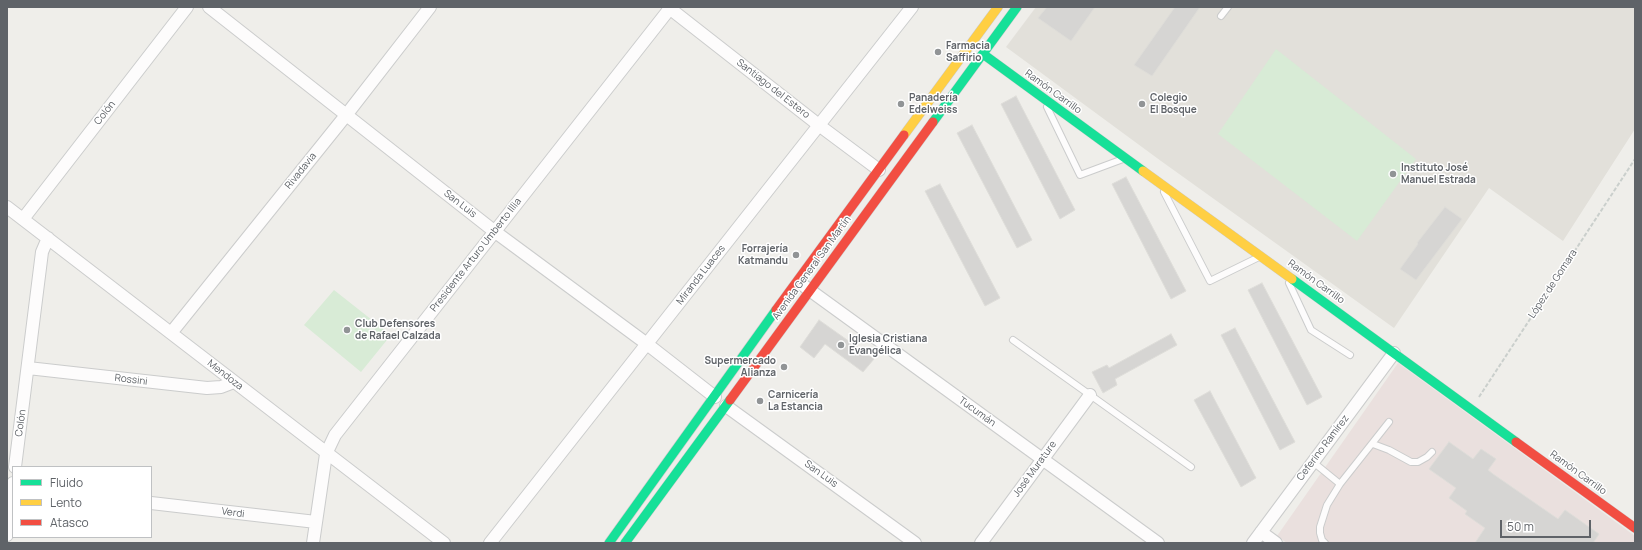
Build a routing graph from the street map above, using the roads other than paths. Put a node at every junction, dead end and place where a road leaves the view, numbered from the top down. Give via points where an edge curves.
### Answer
1 (188, 7) edge
2 (209, 7) edge
3 (430, 7) edge
4 (670, 7) edge
5 (912, 7) edge
6 (998, 7) edge
7 (1017, 7) edge
8 (1228, 7) edge
9 (1221, 16) dead end
10 (983, 54) junction
11 (1043, 99) junction
12 (347, 114) junction
13 (820, 126) junction
14 (1126, 158) junction
15 (879, 170) junction
16 (1159, 181) junction
17 (7, 207) edge
18 (22, 219) junction
19 (494, 231) junction
20 (48, 238) junction
21 (1260, 256) junction
22 (1284, 272) junction
23 (797, 281) junction
24 (810, 290) junction
25 (171, 333) junction
26 (1013, 340) dead end
27 (647, 344) junction
28 (1394, 353) junction
29 (1350, 355) dead end
30 (28, 368) junction
31 (234, 382) junction
32 (1090, 395) junction
33 (715, 397) junction
34 (726, 406) junction
35 (1389, 422) dead end
36 (1373, 444) junction
37 (1432, 452) dead end
38 (326, 454) junction
39 (1042, 459) junction
40 (1313, 462) junction
41 (15, 466) edge
42 (1191, 467) dead end
43 (1340, 484) junction
44 (12, 495) edge
45 (152, 503) edge
46 (316, 522) junction
47 (1635, 528) edge
48 (1261, 532) junction
49 (7, 535) edge
50 (313, 543) edge
51 (444, 543) edge
52 (490, 543) edge
53 (609, 543) edge
54 (625, 543) edge
55 (915, 543) edge
56 (981, 543) edge
57 (1158, 543) edge
58 (1253, 543) edge
59 (1276, 543) edge
60 (1324, 543) edge

1 - 18 street, Colón
2 - 12 street, San Luis
3 - 12 street, Rivadavia
4 - 13 street, Santiago del Estero
4 - 19 street, Presidente Arturo Umberto Illia
5 - 13 street, Miranda Luaces
6 - 15 main road, Avenida General San Martín
7 - 10 main road, Avenida General San Martín
8 - 9 lane
10 - 11 main road, Ramón Carrillo
10 - 24 main road, Avenida General San Martín
11 - 14 main road, Ramón Carrillo
11 - 14 lane via 1080,175
12 - 19 street, San Luis
12 - 25 street, Rivadavia
13 - 15 street, Santiago del Estero
13 - 27 street, Miranda Luaces
14 - 16 main road, Ramón Carrillo
15 - 23 main road, Avenida General San Martín
16 - 21 main road, Ramón Carrillo
16 - 21 lane via 1210,281
17 - 18 street, Mendoza
18 - 20 street, Mendoza
19 - 27 street, San Luis
19 - 38 street, Presidente Arturo Umberto Illia via 335,434
20 - 25 street, Mendoza
20 - 30 street, Colón via 42,252
21 - 22 main road, Ramón Carrillo
22 - 28 main road, Ramón Carrillo
22 - 29 lane via 1311,330
23 - 24 street, Tucumán
23 - 33 main road, Avenida General San Martín
24 - 34 main road, Avenida General San Martín
24 - 39 street, Tucumán
25 - 31 street, Mendoza
26 - 32 lane
27 - 33 street, San Luis
27 - 52 street, Miranda Luaces
28 - 40 street, Ceferino Ramírez
28 - 47 main road, Ramón Carrillo
30 - 31 street, Rossini via 207,388 221,387
30 - 41 street, Colón
31 - 38 street, Mendoza
32 - 39 street, José Murature
32 - 42 lane
33 - 53 main road, Avenida General San Martín
34 - 54 main road, Avenida General San Martín
34 - 55 street, San Luis
35 - 36 lane
36 - 37 lane via 1411,462 1418,462
36 - 43 lane
38 - 46 street, Presidente Arturo Umberto Illia
38 - 51 street, Mendoza
39 - 56 street, José Murature
39 - 57 street, Tucumán
40 - 43 lane
40 - 48 street, Ceferino Ramírez
43 - 60 lane via 1322,517 1320,533
44 - 49 street
45 - 46 street, Verdi
46 - 50 street, Presidente Arturo Umberto Illia
48 - 58 street, Ceferino Ramírez
48 - 59 street

